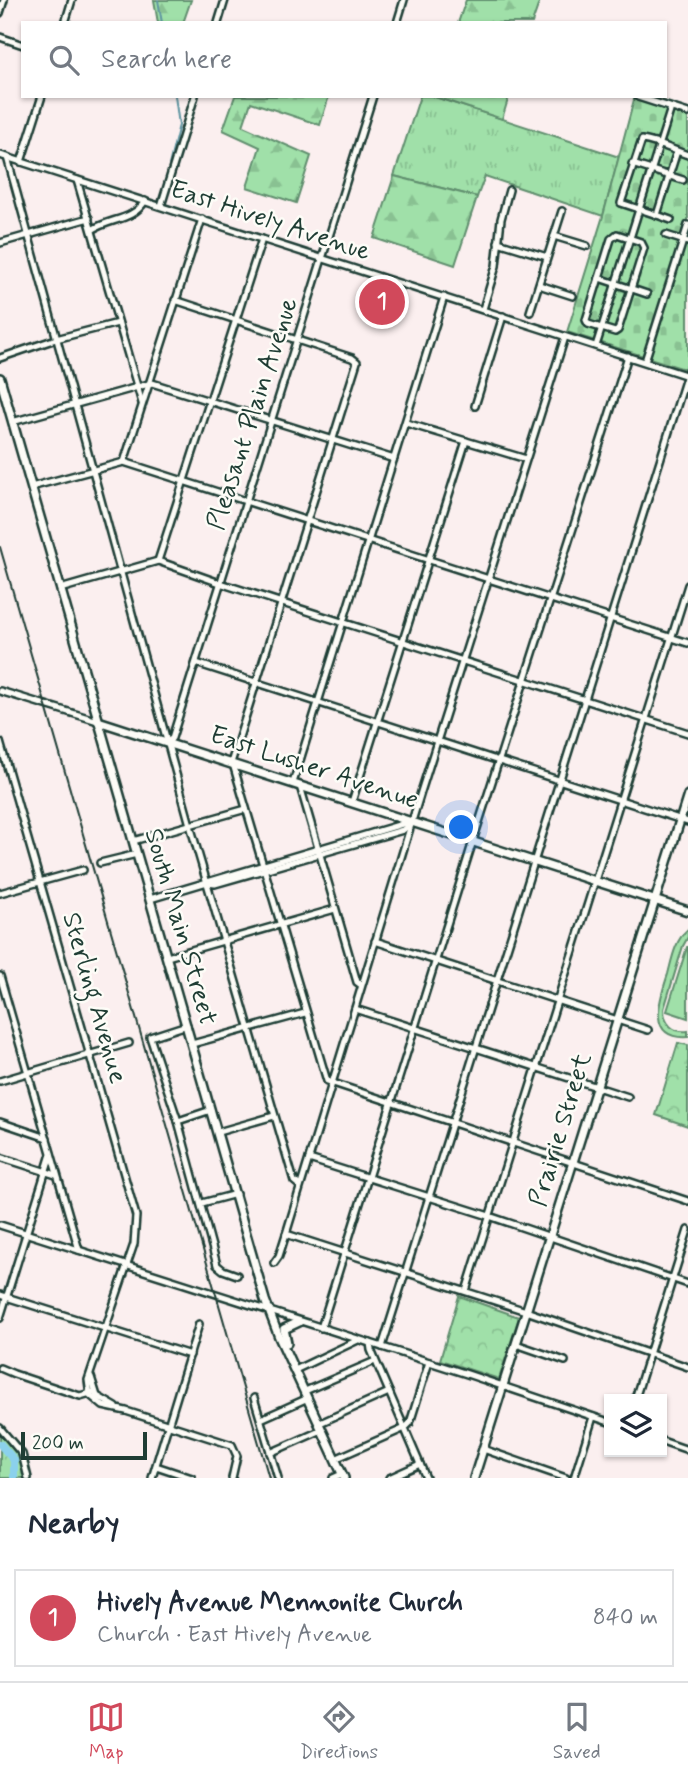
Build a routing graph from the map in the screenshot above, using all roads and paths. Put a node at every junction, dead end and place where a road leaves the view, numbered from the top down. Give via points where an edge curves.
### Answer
1 (4, 0) edge
2 (72, 0) edge
3 (225, 0) edge
4 (404, 0) edge
5 (0, 13) edge
6 (66, 21) edge
7 (219, 21) edge
8 (398, 21) edge
9 (0, 37) edge
10 (21, 44) edge
11 (41, 98) edge
12 (194, 98) edge
13 (372, 98) edge
14 (641, 98) edge
15 (671, 108) junction
16 (688, 113) edge
17 (659, 145) junction
18 (677, 151) junction
19 (688, 155) edge
20 (4, 156) edge
21 (21, 162) junction
22 (632, 164) junction
23 (651, 170) junction
24 (669, 176) junction
25 (77, 180) junction
26 (683, 180) dead end
27 (509, 190) dead end
28 (145, 201) junction
29 (161, 206) junction
30 (639, 210) junction
31 (562, 211) dead end
32 (657, 215) junction
33 (89, 218) junction
34 (202, 219) junction
35 (671, 220) dead end
36 (688, 225) edge
37 (92, 230) junction
38 (666, 235) dead end
39 (27, 236) junction
40 (554, 236) junction
41 (629, 238) junction
42 (262, 239) junction
43 (686, 241) edge
44 (498, 242) junction
45 (0, 243) edge
46 (587, 246) dead end
47 (547, 257) junction
48 (322, 258) junction
49 (599, 278) junction
50 (616, 283) junction
51 (539, 285) junction
52 (631, 288) junction
53 (647, 294) dead end
54 (573, 296) dead end
55 (444, 297) junction
56 (175, 300) junction
57 (483, 309) junction
58 (530, 312) dead end
59 (503, 316) junction
60 (236, 320) junction
61 (118, 323) junction
62 (602, 327) junction
63 (565, 337) junction
64 (57, 339) junction
65 (297, 341) junction
66 (596, 346) junction
67 (628, 356) junction
68 (0, 358) edge
69 (645, 361) junction
70 (688, 374) edge
71 (0, 378) edge
72 (148, 384) junction
73 (137, 388) junction
74 (210, 401) junction
75 (142, 403) junction
76 (75, 404) junction
77 (475, 406) dead end
78 (271, 420) junction
79 (12, 422) junction
80 (406, 423) junction
81 (332, 440) junction
82 (466, 440) junction
83 (394, 459) junction
84 (526, 459) junction
85 (124, 462) junction
86 (93, 470) junction
87 (185, 481) junction
88 (31, 487) junction
89 (246, 501) junction
90 (307, 521) junction
91 (368, 540) junction
92 (429, 559) junction
93 (158, 561) junction
94 (120, 572) junction
95 (488, 579) junction
96 (220, 583) junction
97 (688, 585) edge
98 (60, 589) junction
99 (550, 598) junction
100 (282, 603) junction
101 (610, 618) junction
102 (343, 622) junction
103 (672, 638) junction
104 (402, 641) junction
105 (688, 643) edge
106 (463, 661) junction
107 (195, 663) junction
108 (524, 681) junction
109 (257, 683) junction
110 (0, 691) edge
111 (585, 700) junction
112 (318, 702) junction
113 (645, 719) junction
114 (98, 721) junction
115 (378, 722) junction
116 (688, 733) edge
117 (438, 741) junction
118 (0, 742) edge
119 (168, 743) junction
120 (499, 761) junction
121 (232, 764) junction
122 (560, 780) junction
123 (296, 784) junction
124 (688, 795) edge
125 (620, 800) junction
126 (352, 802) junction
127 (246, 809) junction
128 (684, 820) edge
129 (412, 821) junction
130 (190, 825) junction
131 (133, 841) junction
132 (473, 841) junction
133 (319, 851) junction
134 (137, 854) junction
135 (534, 860) junction
136 (100, 863) dead end
137 (263, 868) junction
138 (83, 870) dead end
139 (594, 880) junction
140 (40, 881) junction
141 (207, 883) junction
142 (0, 893) edge
143 (150, 899) junction
144 (655, 900) junction
145 (335, 909) junction
146 (688, 911) edge
147 (280, 925) junction
148 (224, 941) junction
149 (375, 941) junction
150 (167, 957) junction
151 (436, 961) junction
152 (0, 976) edge
153 (497, 981) junction
154 (362, 985) junction
155 (558, 1000) junction
156 (355, 1009) junction
157 (305, 1013) junction
158 (618, 1020) junction
159 (187, 1026) junction
160 (249, 1028) junction
161 (415, 1028) junction
162 (648, 1030) dead end
163 (129, 1043) dead end
164 (192, 1044) junction
165 (475, 1048) junction
166 (90, 1054) junction
167 (536, 1068) junction
168 (28, 1073) junction
169 (0, 1081) edge
170 (332, 1084) junction
171 (597, 1087) junction
172 (628, 1097) dead end
173 (392, 1103) junction
174 (211, 1110) junction
175 (274, 1116) junction
176 (178, 1121) junction
177 (0, 1122) edge
178 (452, 1122) junction
179 (218, 1132) junction
180 (47, 1138) junction
181 (513, 1141) junction
182 (51, 1154) junction
183 (0, 1157) edge
184 (309, 1159) junction
185 (573, 1162) junction
186 (45, 1172) junction
187 (56, 1175) junction
188 (368, 1178) junction
189 (300, 1186) junction
190 (236, 1194) junction
191 (429, 1198) junction
192 (688, 1201) edge
193 (202, 1203) junction
194 (489, 1216) junction
195 (0, 1225) edge
196 (688, 1230) edge
197 (26, 1234) junction
198 (286, 1234) junction
199 (550, 1237) junction
200 (79, 1250) junction
201 (345, 1253) junction
202 (274, 1263) dead end
203 (127, 1266) junction
204 (406, 1272) junction
205 (237, 1275) dead end
206 (672, 1279) junction
207 (688, 1284) edge
208 (466, 1291) junction
209 (3, 1296) edge
210 (526, 1311) junction
211 (269, 1312) junction
212 (0, 1318) edge
213 (299, 1322) junction
214 (199, 1324) dead end
215 (105, 1328) junction
216 (321, 1328) junction
217 (358, 1340) junction
218 (370, 1343) junction
219 (516, 1345) junction
220 (382, 1347) junction
221 (649, 1353) junction
222 (190, 1355) junction
223 (289, 1357) junction
224 (375, 1361) junction
225 (429, 1362) junction
226 (565, 1362) dead end
227 (688, 1367) edge
228 (0, 1368) edge
229 (295, 1370) junction
230 (503, 1386) junction
231 (389, 1392) junction
232 (92, 1393) junction
233 (637, 1394) edge
234 (307, 1395) junction
235 (254, 1398) dead end
236 (593, 1417) junction
237 (261, 1419) junction
238 (604, 1420) edge
239 (169, 1424) junction
240 (321, 1427) junction
241 (0, 1428) edge
242 (405, 1428) junction
243 (667, 1443) edge
244 (483, 1449) junction
245 (688, 1450) edge
246 (271, 1453) junction
247 (335, 1459) junction
248 (420, 1464) junction
249 (156, 1466) junction
250 (343, 1476) edge
251 (27, 1478) edge
252 (152, 1478) edge
253 (192, 1478) edge
254 (232, 1478) edge
255 (278, 1478) edge
256 (333, 1478) edge
257 (389, 1478) edge
258 (427, 1478) edge
259 (474, 1478) edge
260 (566, 1478) edge
261 (574, 1478) edge

1 - 5 street
2 - 6 street
3 - 7 street
4 - 8 street
9 - 10 street
11 - 21 street
12 - 29 street
13 - 48 street, Pleasant Plain Avenue
14 - 15 street
15 - 16 street
15 - 17 street
17 - 18 street
17 - 22 street via 642,141
17 - 23 street
18 - 19 street
18 - 24 street
20 - 21 street, East Hively Avenue
20 - 39 street
21 - 25 street, East Hively Avenue
22 - 23 street
22 - 30 street via 621,203
23 - 24 street
23 - 30 street
24 - 26 street
24 - 32 street
25 - 28 street, East Hively Avenue
25 - 33 street
27 - 44 street
28 - 29 street, East Hively Avenue
28 - 37 street via 132,215
29 - 34 street, East Hively Avenue
30 - 32 street
30 - 41 street
31 - 40 street
32 - 35 street
33 - 37 street
33 - 39 street
34 - 42 street, East Hively Avenue
34 - 56 street
36 - 43 street
37 - 61 street
38 - 43 street
39 - 45 street
39 - 64 street
40 - 46 street
40 - 47 street
41 - 49 street via 617,234 611,239
41 - 50 street
41 - 52 street via 644,248
42 - 48 street, East Hively Avenue
42 - 60 street
43 - 69 street
44 - 47 street
44 - 57 street
47 - 51 street
48 - 55 street, East Hively Avenue
48 - 65 street, Pleasant Plain Avenue
49 - 50 street
49 - 62 street via 586,320
50 - 52 street
50 - 62 street
51 - 54 street
51 - 58 street
52 - 53 street
52 - 62 street via 618,330
55 - 57 street, East Hively Avenue
55 - 80 street
56 - 60 street
56 - 72 street
57 - 59 street, East Hively Avenue
59 - 63 street, East Hively Avenue
59 - 77 street
60 - 65 street
60 - 74 street
61 - 64 street
61 - 73 street
62 - 66 street
63 - 66 street, East Hively Avenue
63 - 84 street
64 - 68 street
64 - 76 street
65 - 78 street, Pleasant Plain Avenue
65 - 81 street via 357,362
66 - 67 street, East Hively Avenue
67 - 69 street, East Hively Avenue
67 - 99 street
69 - 70 street, East Hively Avenue
70 - 101 street
71 - 79 main road, South Main Street
72 - 73 street
72 - 74 street
72 - 75 street
73 - 75 street
73 - 76 street
74 - 78 street
74 - 87 street
75 - 85 street
76 - 79 street
76 - 86 street
78 - 81 street
78 - 89 street, Pleasant Plain Avenue
79 - 88 main road, South Main Street
80 - 82 street
80 - 83 street
81 - 83 street
81 - 90 street
82 - 84 street
82 - 92 street
83 - 91 street
84 - 95 street
85 - 86 street
85 - 87 street
86 - 88 street
86 - 94 street
87 - 89 street
87 - 93 street
88 - 98 main road, South Main Street
89 - 90 street
89 - 96 street, Pleasant Plain Avenue
90 - 91 street
90 - 100 street
91 - 92 street
91 - 102 street
92 - 95 street
92 - 104 street
93 - 94 street
93 - 96 street
94 - 98 street
94 - 119 street
95 - 99 street
95 - 106 street
96 - 100 street
96 - 107 street, Pleasant Plain Avenue
97 - 103 street
98 - 114 main road, South Main Street
99 - 101 street
99 - 108 street
100 - 102 street
100 - 109 street
101 - 103 street
101 - 111 street
102 - 104 street
102 - 112 street
103 - 105 street
103 - 113 street
104 - 106 street
104 - 115 street
106 - 108 street
106 - 117 street
107 - 109 street
107 - 119 street, Pleasant Plain Avenue
108 - 111 street
108 - 120 street
109 - 112 street
109 - 121 street
110 - 114 street, East Lusher Avenue
111 - 113 street
111 - 122 street
112 - 115 street
112 - 123 street
113 - 116 street
113 - 125 street
114 - 119 main road, East Lusher Avenue
114 - 131 main road, South Main Street
115 - 117 street
115 - 126 street
117 - 120 street
117 - 129 street
118 - 140 street, Sterling Avenue
119 - 121 main road, East Lusher Avenue
119 - 130 street
120 - 122 street
120 - 132 street
121 - 123 main road, East Lusher Avenue
121 - 127 street
122 - 125 street
122 - 135 street
123 - 126 main road, East Lusher Avenue
123 - 133 street
124 - 128 main road, Prairie Street
125 - 128 street
125 - 139 street
126 - 129 main road, East Lusher Avenue
127 - 130 street
127 - 137 street
128 - 144 main road, Prairie Street
129 - 132 main road, East Lusher Avenue
129 - 133 street
129 - 149 street
130 - 131 street
130 - 141 street
131 - 134 main road, South Main Street
132 - 135 main road, East Lusher Avenue
132 - 151 street
133 - 137 street
133 - 145 street
134 - 136 street
134 - 143 main road, South Main Street
135 - 139 main road, East Lusher Avenue
135 - 153 street
137 - 141 street
137 - 147 street
138 - 140 street
139 - 144 main road, East Lusher Avenue
139 - 155 street
140 - 142 street
140 - 166 street, Sterling Avenue
141 - 143 street
141 - 148 street
143 - 150 main road, South Main Street
144 - 146 main road, East Lusher Avenue
144 - 158 main road, Prairie Street
145 - 147 street
145 - 154 street via 357,982
147 - 148 street
147 - 157 street
148 - 150 street
148 - 160 street
149 - 151 street
149 - 154 street
150 - 159 main road, South Main Street
151 - 153 street
151 - 161 street
152 - 168 street
153 - 155 street
153 - 165 street
154 - 156 street
155 - 158 street
155 - 167 street
156 - 161 street
156 - 170 street
157 - 160 street
157 - 170 street via 325,1079
158 - 162 street
158 - 171 main road, Prairie Street
159 - 164 main road, South Main Street
159 - 176 street via 150,1037
160 - 164 street
160 - 175 street
161 - 165 street
161 - 173 street
163 - 166 street
164 - 174 main road, South Main Street
165 - 167 street
165 - 178 street
166 - 168 street
166 - 203 street, Sterling Avenue via 135,1206 136,1236
167 - 171 street
167 - 181 street
168 - 169 street
168 - 180 street
170 - 173 street
170 - 184 street
171 - 172 street
171 - 185 main road, Prairie Street
173 - 178 street
173 - 188 street
174 - 176 street
174 - 179 main road, South Main Street
175 - 179 street
175 - 189 street via 294,1181
176 - 193 street
177 - 180 street
178 - 181 street
178 - 191 street
179 - 190 main road, South Main Street
180 - 182 street
181 - 185 street
181 - 194 street
182 - 186 street
182 - 187 street
183 - 186 street
184 - 188 street
184 - 189 street
185 - 192 street
185 - 199 main road, Prairie Street
186 - 187 street
186 - 197 street
187 - 200 street
188 - 191 street
188 - 201 street
189 - 198 street
190 - 193 street
190 - 211 main road, South Main Street
191 - 194 street
191 - 204 street
193 - 205 street via 217,1265
194 - 199 street
194 - 208 street
195 - 197 street
196 - 206 street
197 - 200 street
197 - 209 street
198 - 201 street
198 - 202 street
199 - 206 street
199 - 210 main road, Prairie Street
200 - 203 street
201 - 204 street
201 - 216 street
203 - 211 street
203 - 215 street, Sterling Avenue
204 - 208 street
204 - 220 street
206 - 207 street
206 - 221 street
208 - 210 street
209 - 212 street
209 - 215 street
210 - 219 main road, Prairie Street
210 - 221 street
211 - 213 street
211 - 223 main road, South Main Street
213 - 216 street
213 - 223 main road via 284,1329
214 - 222 street
215 - 222 street
215 - 232 street, Sterling Avenue via 88,1380
216 - 217 street
217 - 218 street
217 - 229 street
218 - 220 street
218 - 224 street
219 - 226 street
219 - 230 main road, Prairie Street
220 - 225 street
221 - 227 street
221 - 233 street
222 - 239 street
223 - 229 main road, South Main Street
224 - 231 street
224 - 234 street
225 - 230 street
225 - 242 street
228 - 232 street via 80,1396
229 - 234 main road, South Main Street
230 - 236 street
230 - 244 main road, Prairie Street
231 - 240 street
231 - 242 street
232 - 239 street via 118,1408
234 - 237 street
234 - 240 main road, South Main Street
235 - 237 street
236 - 238 street
236 - 261 street
237 - 246 street
239 - 249 street
239 - 254 street via 228,1444 237,1456
240 - 246 street
240 - 247 main road, South Main Street
241 - 251 street via 22,1454
242 - 247 street
242 - 248 street
243 - 245 street
244 - 259 main road, Prairie Street
244 - 260 street
246 - 255 street
247 - 250 main road, South Main Street
248 - 257 street
248 - 258 street
249 - 252 street
249 - 253 street
250 - 256 street

